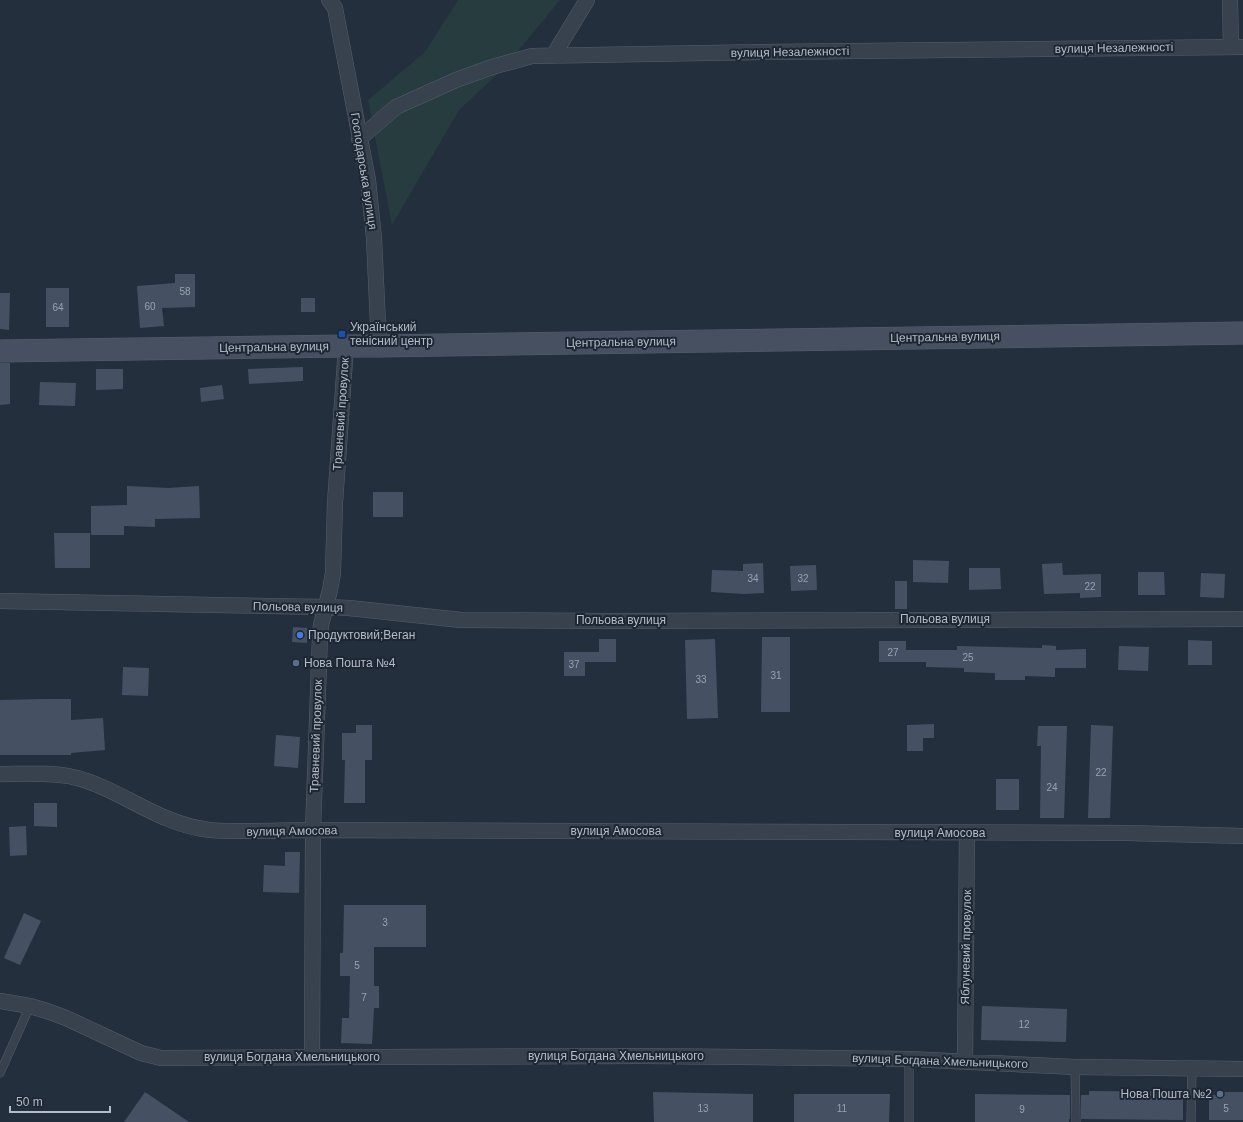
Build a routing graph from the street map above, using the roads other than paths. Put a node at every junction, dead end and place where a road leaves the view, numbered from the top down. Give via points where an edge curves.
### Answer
1 (329, 0) edge
2 (587, 0) edge
3 (1230, 0) edge
4 (1237, 47) edge
5 (553, 56) junction
6 (359, 139) junction
7 (1243, 333) edge
8 (346, 346) junction
9 (379, 346) junction
10 (0, 351) edge
11 (0, 601) edge
12 (326, 607) junction
13 (1243, 618) edge
14 (0, 774) edge
15 (313, 830) junction
16 (967, 833) junction
17 (1243, 836) edge
18 (0, 1001) edge
19 (30, 1006) junction
20 (312, 1057) junction
21 (909, 1059) junction
22 (965, 1061) junction
23 (1075, 1067) junction
24 (1192, 1068) junction
25 (1243, 1069) edge
26 (0, 1073) edge
27 (909, 1122) edge
28 (1076, 1122) edge
29 (1191, 1122) edge

1 - 6 street, Господарська вулиця via 335,8
2 - 5 street
3 - 4 street
4 - 5 street, вулиця Незалежності
5 - 6 street, вулиця Незалежності via 532,56 456,80 396,107
6 - 9 street, Господарська вулиця via 368,180 374,238
7 - 9 main road, Центральна вулиця
8 - 9 main road, Центральна вулиця
8 - 10 main road, Центральна вулиця
8 - 12 street, Травневий провулок via 335,503 333,573
11 - 12 street, Польова вулиця
12 - 13 street, Польова вулиця via 461,620
12 - 15 street, Травневий провулок via 320,636
14 - 15 street, вулиця Амосова via 74,777 95,784 162,816 203,829
15 - 16 street, вулиця Амосова
15 - 20 street, Травневий провулок
16 - 17 street, вулиця Амосова
16 - 22 street, Яблуневий провулок
18 - 19 street, вулиця Богдана Хмельницького
19 - 20 street, вулиця Богдана Хмельницького via 66,1018 141,1053 161,1058
19 - 26 lane
20 - 21 street, вулиця Богдана Хмельницького via 646,1056
21 - 22 street, вулиця Богдана Хмельницького
21 - 27 lane
22 - 23 street, вулиця Богдана Хмельницького
23 - 24 street, вулиця Богдана Хмельницького
23 - 28 lane
24 - 25 street, вулиця Богдана Хмельницького
24 - 29 lane

